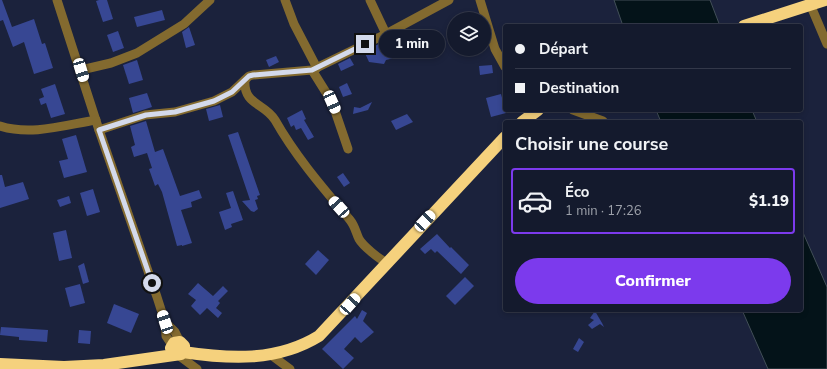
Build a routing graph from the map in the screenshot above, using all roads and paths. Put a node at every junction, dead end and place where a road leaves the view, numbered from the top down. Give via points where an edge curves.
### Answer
1 (57, 0) edge
2 (210, 0) edge
3 (285, 0) edge
4 (370, 0) edge
5 (449, 0) edge
6 (480, 0) edge
7 (815, 2) edge
8 (750, 24) edge
9 (386, 34) junction
10 (827, 44) edge
11 (503, 64) edge
12 (315, 69) junction
13 (81, 70) junction
14 (245, 80) junction
15 (232, 92) junction
16 (246, 92) junction
17 (535, 112) edge
18 (578, 112) edge
19 (96, 120) junction
20 (525, 120) edge
21 (600, 120) edge
22 (0, 126) edge
23 (99, 130) junction
24 (503, 139) edge
25 (348, 149) dead end
26 (387, 263) junction
27 (176, 349) junction
28 (271, 355) junction
29 (0, 364) edge
30 (286, 368) edge
31 (197, 369) edge

1 - 13 street
2 - 13 street via 184,24 137,53 111,63
3 - 12 street
4 - 9 street
5 - 9 street
6 - 11 street via 495,49
7 - 8 highway
7 - 10 street
9 - 12 street
12 - 14 street via 253,75
12 - 25 street via 332,102
13 - 19 street
14 - 15 street
14 - 16 street
15 - 16 street
15 - 23 street via 200,105 175,112 146,115
16 - 26 street via 257,105 271,112 300,159 353,224 360,240 378,258
17 - 20 highway
18 - 21 street
19 - 22 street via 42,129 22,130
19 - 23 street
23 - 27 street via 165,322 174,332
24 - 26 highway
26 - 28 highway via 319,336 305,345
27 - 28 highway via 216,357
27 - 29 highway via 162,349 143,360 104,365 64,367
27 - 31 street
28 - 30 street

